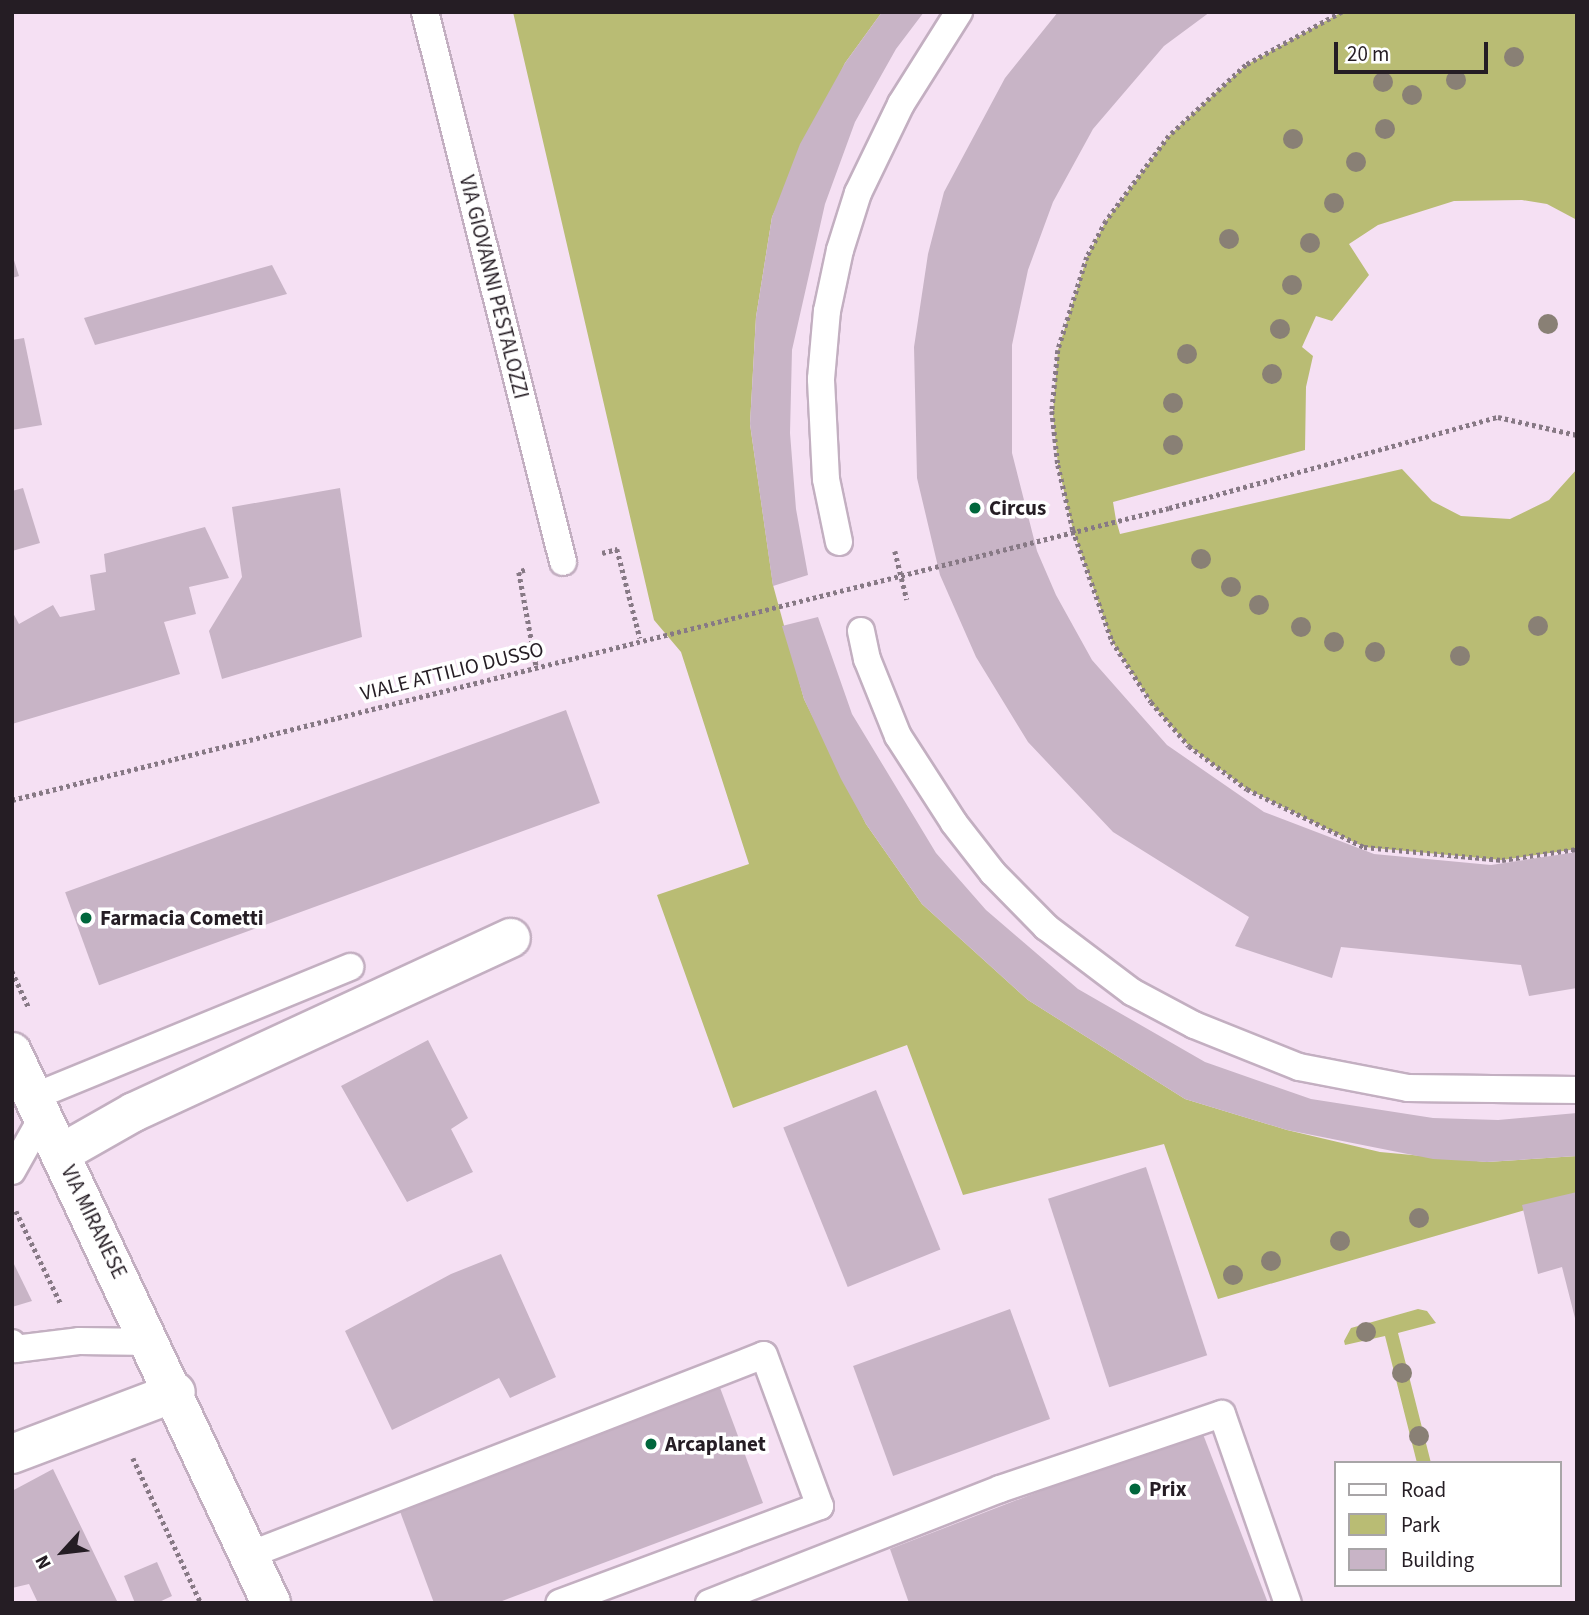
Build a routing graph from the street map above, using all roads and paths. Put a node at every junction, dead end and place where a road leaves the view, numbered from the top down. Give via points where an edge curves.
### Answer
1 (425, 12) edge
2 (960, 12) edge
3 (1342, 12) edge
4 (1577, 435) edge
5 (1073, 530) junction
6 (839, 542) dead end
7 (895, 551) dead end
8 (563, 562) dead end
9 (901, 573) junction
10 (907, 600) dead end
11 (862, 631) dead end
12 (12, 800) edge
13 (1577, 849) edge
14 (511, 939) dead end
15 (350, 967) dead end
16 (12, 1052) edge
17 (1577, 1090) edge
18 (38, 1106) junction
19 (60, 1154) junction
20 (12, 1171) edge
21 (152, 1342) junction
22 (12, 1343) edge
23 (176, 1392) junction
24 (12, 1454) edge
25 (249, 1555) junction
26 (271, 1603) edge
27 (559, 1603) edge
28 (709, 1603) edge
29 (1288, 1603) edge

1 - 8 lane, VIA GIOVANNI PESTALOZZI
2 - 6 lane via 901,104 858,193 840,250 827,311 821,379 825,479
3 - 5 path via 1246,65 1169,136 1106,221 1087,257 1058,350 1052,411
4 - 5 path, VIALE ATTILIO DUSSO via 1498,416
5 - 9 path, VIALE ATTILIO DUSSO
5 - 13 path via 1112,641 1151,702 1189,746 1247,789 1364,846 1456,859 1502,860
7 - 9 path
9 - 10 path
9 - 12 path, VIALE ATTILIO DUSSO
11 - 17 lane via 867,659 898,736 954,823 993,873 1046,927 1132,992 1194,1025 1299,1067 1408,1088
14 - 19 street via 134,1112
15 - 18 lane
16 - 18 street, VIA MIRANESE
18 - 19 street, VIA MIRANESE
18 - 20 lane
19 - 21 street, VIA MIRANESE
21 - 22 lane via 79,1341 15,1349
21 - 23 street, VIA MIRANESE
23 - 24 street
23 - 25 street, VIA MIRANESE
25 - 26 street, VIA MIRANESE
25 - 27 lane via 764,1355 820,1506
28 - 29 lane via 1000,1489 1222,1414

